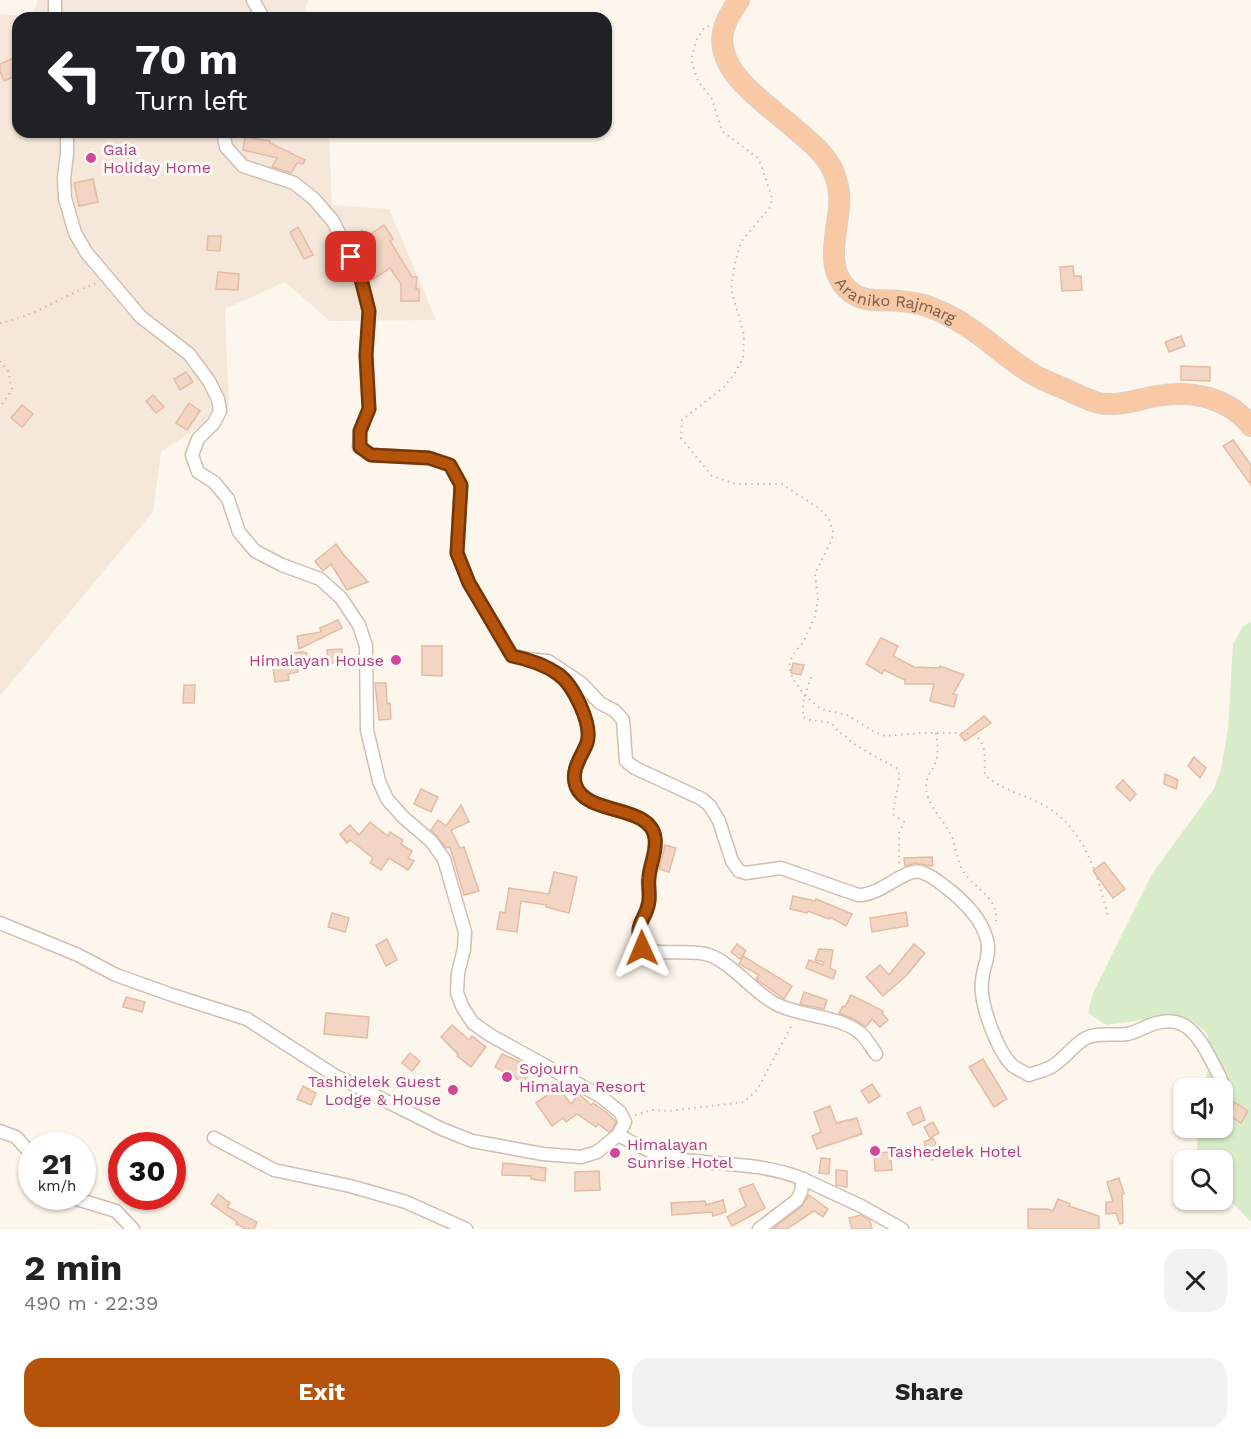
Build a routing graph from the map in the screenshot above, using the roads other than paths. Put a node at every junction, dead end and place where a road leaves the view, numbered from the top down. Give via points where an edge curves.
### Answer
1 (739, 0) edge
2 (67, 138) edge
3 (224, 138) edge
4 (1251, 426) edge
5 (527, 659) junction
6 (0, 923) edge
7 (876, 1054) dead end
8 (1220, 1078) edge
9 (0, 1131) edge
10 (618, 1135) junction
11 (214, 1138) dead end
12 (18, 1139) edge
13 (803, 1179) junction
14 (96, 1204) edge
15 (133, 1229) edge
16 (466, 1229) edge
17 (759, 1229) edge
18 (902, 1229) edge

1 - 4 highway, Araniko Rajmarg via 723,32 724,57 746,86 819,150 833,171 839,193 835,270 844,286 856,296 939,310 1030,373 1099,402 1132,402 1179,393 1203,395 1226,404
2 - 10 street via 65,198 86,252 141,316 189,354 218,399 220,411 198,439 192,454 198,472 214,482 228,499 239,532 255,551 321,579 341,598 359,625 366,646 367,730 379,781 387,799 444,859 465,932 457,983 463,1008 473,1023 490,1035 600,1096 620,1112 625,1122
3 - 5 street via 226,147 243,165 294,183 333,221 360,275 369,311 369,409 360,431 360,447 371,455 429,458 450,465 461,485 457,553 512,656
5 - 7 street via 559,674 573,690 586,722 588,740 574,774 582,795 649,824 655,836 649,902 638,934 642,948 649,952 710,955 779,1006 860,1032
5 - 8 street via 548,661 615,711 623,720 626,761 710,806 739,871 780,868 868,896 915,871 941,884 964,903 980,922 988,941 982,999 1001,1050 1013,1066 1029,1075 1051,1067 1086,1038 1134,1033 1158,1022 1177,1021 1190,1028 1202,1042
6 - 10 street via 116,975 247,1019 334,1075 471,1141 580,1157 597,1152
9 - 12 street
10 - 13 street via 668,1157 784,1171
11 - 16 street via 274,1170 406,1202
13 - 17 street via 797,1200
13 - 18 street
14 - 15 street via 117,1210

